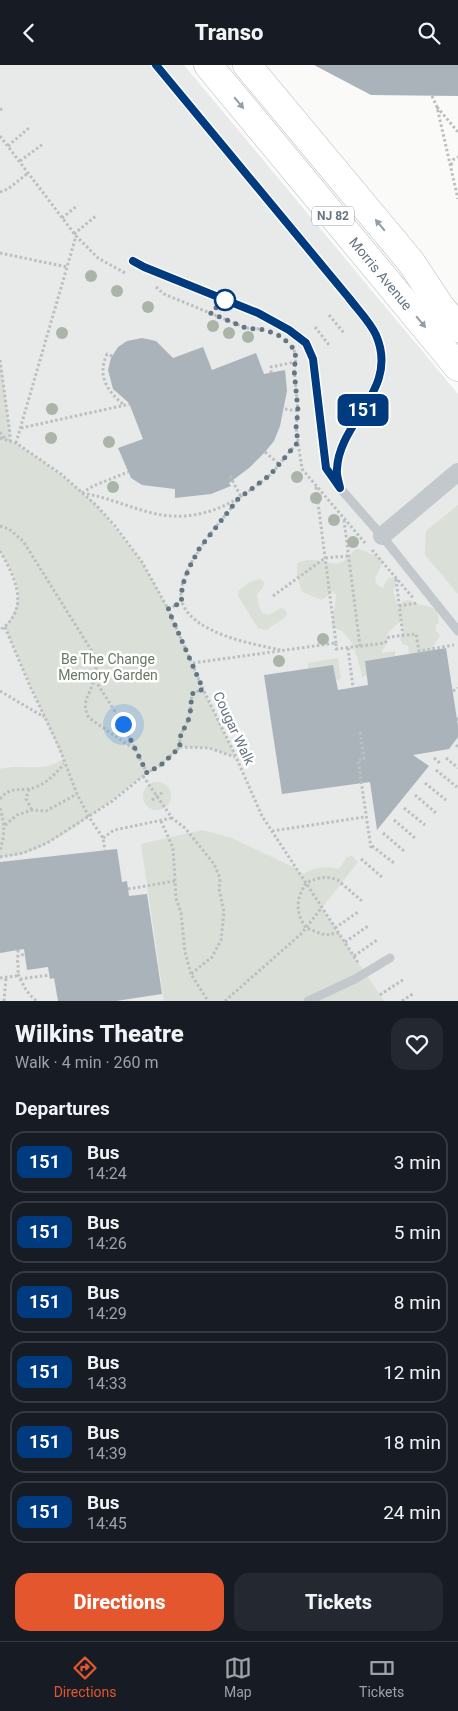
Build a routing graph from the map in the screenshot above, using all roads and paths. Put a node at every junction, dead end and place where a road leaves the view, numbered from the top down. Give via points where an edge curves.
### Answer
1 (156, 65) edge
2 (208, 65) edge
3 (247, 65) edge
4 (432, 96) dead end
5 (437, 107) junction
6 (30, 127) dead end
7 (458, 132) edge
8 (0, 136) edge
9 (43, 144) dead end
10 (8, 146) junction
11 (458, 157) edge
12 (20, 161) junction
13 (450, 166) junction
14 (28, 173) junction
15 (0, 192) edge
16 (458, 199) edge
17 (77, 206) dead end
18 (97, 215) dead end
19 (62, 218) junction
20 (75, 235) junction
21 (0, 253) edge
22 (133, 261) dead end
23 (67, 267) junction
24 (128, 274) dead end
25 (152, 284) dead end
26 (329, 315) dead end
27 (314, 327) dead end
28 (458, 328) edge
29 (266, 330) dead end
30 (344, 333) dead end
31 (329, 345) dead end
32 (294, 349) dead end
33 (112, 356) dead end
34 (0, 360) edge
35 (295, 362) junction
36 (458, 367) edge
37 (271, 373) dead end
38 (130, 405) dead end
39 (124, 406) junction
40 (285, 409) dead end
41 (298, 411) junction
42 (21, 428) junction
43 (0, 432) edge
44 (0, 438) edge
45 (5, 439) junction
46 (10, 441) junction
47 (298, 442) junction
48 (16, 443) junction
49 (265, 452) dead end
50 (279, 464) junction
51 (128, 472) dead end
52 (458, 472) edge
53 (230, 476) dead end
54 (316, 485) junction
55 (340, 488) junction
56 (82, 493) junction
57 (240, 498) junction
58 (344, 519) junction
59 (0, 526) edge
60 (382, 536) junction
61 (0, 551) edge
62 (348, 556) junction
63 (325, 558) junction
64 (396, 579) junction
65 (273, 596) dead end
66 (182, 602) junction
67 (417, 603) junction
68 (399, 606) junction
69 (420, 607) dead end
70 (168, 609) junction
71 (5, 627) junction
72 (0, 630) edge
73 (458, 631) edge
74 (403, 636) junction
75 (336, 643) junction
76 (454, 645) dead end
77 (360, 646) junction
78 (348, 648) junction
79 (284, 650) junction
80 (193, 663) junction
81 (94, 680) junction
82 (353, 688) dead end
83 (458, 688) edge
84 (203, 689) junction
85 (0, 691) edge
86 (458, 693) edge
87 (44, 717) junction
88 (360, 732) dead end
89 (179, 749) junction
90 (137, 751) junction
91 (236, 757) junction
92 (434, 758) dead end
93 (446, 758) dead end
94 (64, 764) junction
95 (441, 764) dead end
96 (458, 768) edge
97 (436, 770) dead end
98 (147, 773) junction
99 (143, 776) junction
100 (425, 783) dead end
101 (457, 787) edge
102 (29, 789) junction
103 (163, 792) dead end
104 (77, 794) junction
105 (415, 795) dead end
106 (158, 796) junction
107 (0, 799) edge
108 (152, 800) dead end
109 (446, 800) dead end
110 (0, 808) edge
111 (404, 808) dead end
112 (32, 810) junction
113 (436, 813) dead end
114 (89, 817) junction
115 (365, 817) junction
116 (172, 818) junction
117 (162, 821) junction
118 (394, 821) dead end
119 (5, 825) junction
120 (425, 825) dead end
121 (272, 831) junction
122 (383, 833) dead end
123 (103, 838) junction
124 (414, 838) dead end
125 (0, 851) edge
126 (105, 851) dead end
127 (404, 851) dead end
128 (0, 857) edge
129 (362, 859) dead end
130 (394, 863) dead end
131 (382, 877) dead end
132 (175, 881) junction
133 (306, 883) junction
134 (128, 889) dead end
135 (362, 901) dead end
136 (322, 907) junction
137 (358, 912) dead end
138 (368, 926) dead end
139 (306, 928) junction
140 (336, 928) junction
141 (339, 933) junction
142 (377, 940) dead end
143 (345, 942) junction
144 (18, 950) dead end
145 (25, 954) dead end
146 (18, 955) junction
147 (354, 955) junction
148 (390, 958) dead end
149 (361, 966) dead end
150 (18, 974) junction
151 (191, 974) junction
152 (50, 975) dead end
153 (6, 977) junction
154 (0, 978) edge
155 (20, 979) junction
156 (404, 979) dead end
157 (414, 993) dead end
158 (380, 995) dead end
159 (4, 1001) edge
160 (37, 1001) edge
161 (208, 1001) edge
162 (225, 1001) edge
163 (308, 1001) edge
164 (402, 1001) edge

1 - 55 lane via 376,335 382,356 380,376 341,449 337,470
2 -> 36 main road, Morris Avenue / NJ 82
28 -> 3 main road, Morris Avenue / NJ 82 via 411,262
4 - 5 path
5 - 7 path
5 - 13 path
6 - 10 path
8 - 10 path
9 - 12 path
10 - 12 path
11 - 13 path
12 - 14 path
13 - 16 path
14 - 15 path
14 - 19 path
17 - 19 path
18 - 20 path
19 - 20 path
20 - 23 path
20 - 24 path via 98,258
21 - 23 path
22 - 55 lane via 258,313 306,343 313,359 326,468
23 - 42 path
25 - 29 path via 164,294 246,328
26 - 30 path
27 - 31 path
32 - 35 path
33 - 39 path via 107,354 102,375 108,389
34 - 46 path
35 - 37 path via 270,367
35 - 41 path
38 - 39 path
39 - 42 path
40 - 41 path
41 - 47 path
42 - 48 path
43 - 45 path
44 - 45 path, Cougar Walk
45 - 46 path, Cougar Walk
46 - 48 path, Cougar Walk
47 - 50 path
47 - 54 path via 302,469
48 - 56 path, Cougar Walk
49 - 50 path
50 - 57 path
51 - 56 path
52 - 60 street
53 - 57 path
54 - 58 path
54 - 63 path
55 - 60 lane
56 - 57 path via 102,496 152,513 180,516 218,510
56 - 70 path, Cougar Walk via 115,526 142,562
57 - 66 path via 199,549 183,584
58 - 62 path
58 - 64 path
59 - 81 path via 23,541 52,585 95,656
60 - 73 lane
61 - 71 path via 11,569 19,597
62 - 63 path
62 - 77 path
63 - 65 path
63 - 75 path
64 - 67 path
64 - 68 path
66 - 70 path
66 - 79 path via 190,615 209,629 242,642
67 - 68 path
67 - 69 path
68 - 74 path
70 - 80 path, Cougar Walk
71 - 72 path
71 - 87 path
74 - 76 path via 416,634 419,651
74 - 77 path via 389,637 385,643
75 - 78 path via 336,649
75 - 79 path
77 - 78 path
78 - 82 path
79 - 80 path
80 - 84 path, Cougar Walk
81 - 90 path
81 - 90 path via 85,703 89,718
83 - 86 path via 453,691
84 - 89 path via 192,694 190,716 180,733
84 - 91 path, Cougar Walk
85 - 87 path
87 - 94 path
88 - 115 path via 364,759 358,759
89 - 91 path via 209,748
89 - 98 path
90 - 98 path
91 - 121 path, Cougar Walk
92 - 95 path
93 - 96 path
94 - 102 path via 48,781
94 - 104 path
97 - 101 path
98 - 99 path
99 - 106 path
99 - 114 path
100 - 109 path
102 - 107 path via 16,789
102 - 112 path via 26,799
103 - 106 path
104 - 112 path via 46,811
104 - 114 path
105 - 113 path
106 - 108 path
106 - 116 path
110 - 119 path
111 - 120 path
112 - 119 path via 17,815
114 - 123 path
114 - 128 path via 47,843 23,853
115 - 121 path
115 - 130 path via 371,847
116 - 117 path
116 - 151 path via 185,828 214,864 220,878 224,912 221,940 212,957
117 - 123 path via 114,830
117 - 132 path via 173,848
118 - 124 path
119 - 125 path
121 - 133 path, Cougar Walk
122 - 127 path
123 - 126 path
129 - 131 path
132 - 134 path
132 - 151 path
133 - 135 path via 318,877 334,877
133 - 136 path, Cougar Walk
133 - 139 path via 298,901 298,911
136 - 139 path
136 - 140 path, Cougar Walk
137 - 140 path
138 - 143 path
139 - 141 path via 325,935
139 - 162 path
140 - 141 path, Cougar Walk
141 - 143 path, Cougar Walk
142 - 147 path
143 - 147 path, Cougar Walk
144 - 146 path
145 - 146 path
146 - 150 path
147 - 149 path, Cougar Walk
148 - 163 lane
150 - 153 path
150 - 155 path
151 - 161 path
152 - 155 path
153 - 154 path
153 - 159 path
155 - 160 path
156 - 158 path
157 - 164 path

